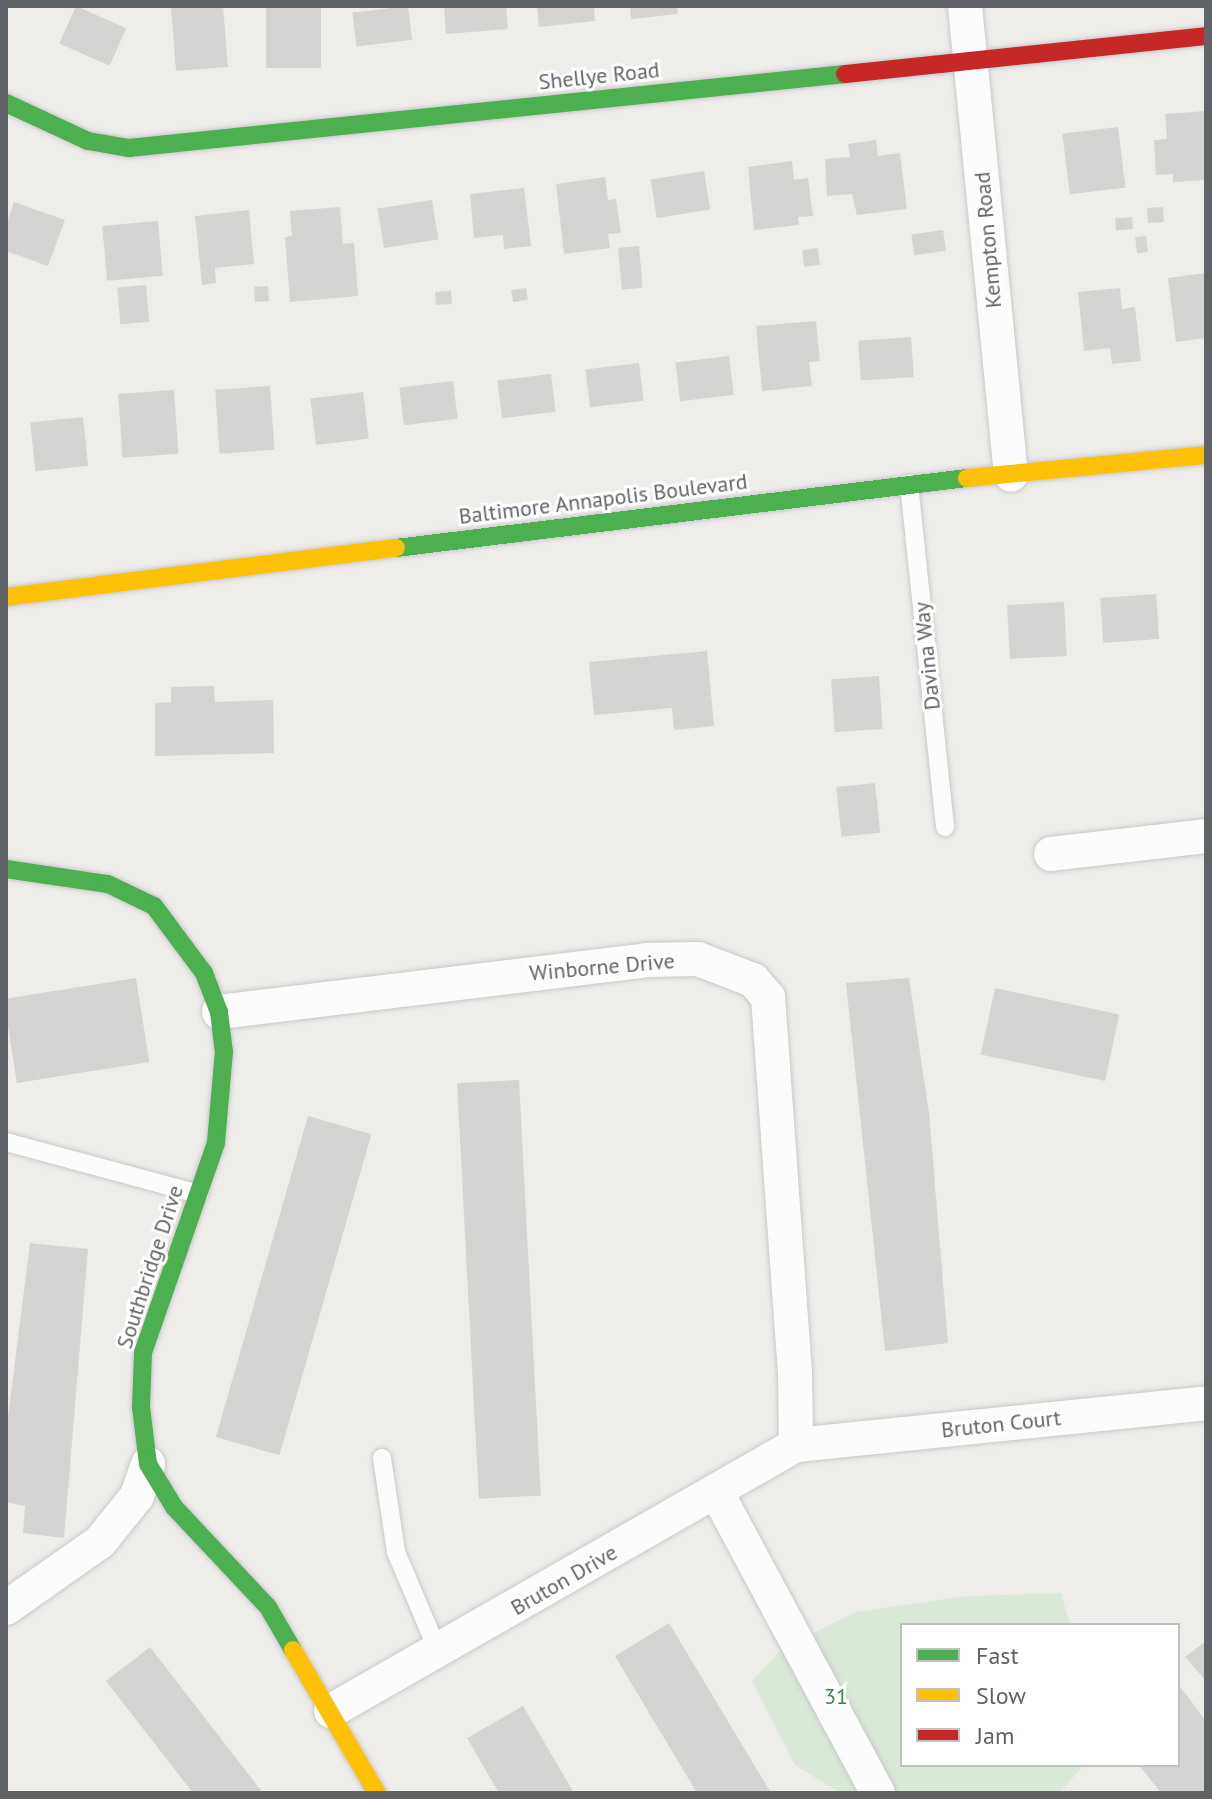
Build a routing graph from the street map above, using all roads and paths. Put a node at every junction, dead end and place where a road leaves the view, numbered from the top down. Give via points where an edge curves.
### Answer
1 (965, 6) edge
2 (1206, 36) edge
3 (971, 61) junction
4 (6, 103) edge
5 (1206, 455) edge
6 (1011, 475) junction
7 (909, 484) junction
8 (6, 597) edge
9 (945, 827) dead end
10 (1206, 836) edge
11 (1051, 854) dead end
12 (6, 869) edge
13 (219, 1012) junction
14 (6, 1142) edge
15 (199, 1194) junction
16 (1206, 1403) edge
17 (796, 1445) junction
18 (382, 1458) dead end
19 (148, 1464) junction
20 (717, 1493) junction
21 (6, 1608) edge
22 (438, 1651) junction
23 (331, 1711) junction
24 (377, 1793) edge
25 (878, 1793) edge

1 - 3 street, Kempton Road
2 - 3 street, Shellye Road
3 - 4 street, Shellye Road via 157,146 88,141
3 - 6 street, Kempton Road
5 - 6 street, Baltimore Annapolis Boulevard
6 - 7 street, Baltimore Annapolis Boulevard
7 - 8 street, Baltimore Annapolis Boulevard
7 - 9 lane, Davina Way
10 - 11 street
12 - 13 street, Southbridge Drive via 108,884 154,906 198,962
13 - 15 street, Southbridge Drive via 224,1051 216,1143
13 - 17 street, Winborne Drive via 646,960 698,959 753,980 768,997
14 - 15 lane
15 - 19 street, Southbridge Drive via 143,1353 141,1407
16 - 17 street, Bruton Court
17 - 20 street, Bruton Drive
18 - 22 lane via 396,1552
19 - 21 street via 137,1496 100,1542
19 - 23 street, Southbridge Drive via 174,1507 268,1607
20 - 22 street, Bruton Drive
20 - 25 street
22 - 23 street, Bruton Drive
23 - 24 street, Southbridge Drive

